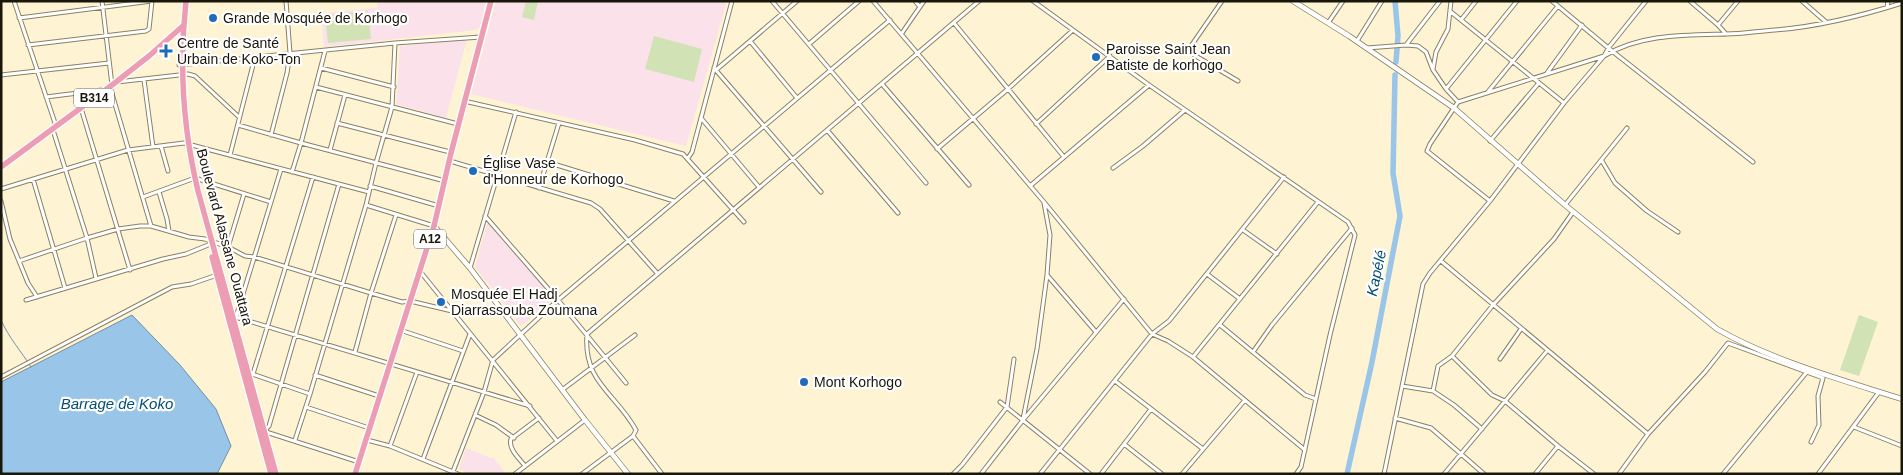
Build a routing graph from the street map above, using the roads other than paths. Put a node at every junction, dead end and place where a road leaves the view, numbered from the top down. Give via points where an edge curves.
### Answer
1 (14, 1) edge
2 (102, 1) edge
3 (152, 1) edge
4 (185, 1) edge
5 (286, 1) edge
6 (491, 1) edge
7 (732, 1) edge
8 (772, 1) edge
9 (797, 1) edge
10 (859, 1) edge
11 (873, 1) edge
12 (915, 1) edge
13 (924, 1) edge
14 (979, 1) edge
15 (1033, 1) edge
16 (1222, 1) edge
17 (1294, 1) edge
18 (1343, 1) edge
19 (1382, 1) edge
20 (1440, 1) edge
21 (1451, 1) edge
22 (1476, 1) edge
23 (1518, 1) edge
24 (1552, 1) edge
25 (1646, 1) edge
26 (1738, 1) edge
27 (1802, 1) edge
28 (1888, 1) edge
29 (1692, 2) edge
30 (1902, 3) edge
31 (1558, 6) junction
32 (920, 7) junction
33 (1887, 7) junction
34 (102, 8) junction
35 (1451, 12) junction
36 (782, 14) junction
37 (19, 18) junction
38 (890, 20) junction
39 (1461, 20) junction
40 (954, 22) junction
41 (1826, 22) junction
42 (1328, 23) junction
43 (1582, 25) junction
44 (1718, 25) junction
45 (182, 26) junction
46 (1073, 30) junction
47 (902, 33) junction
48 (1726, 34) junction
49 (106, 35) junction
50 (482, 37) junction
51 (1486, 40) junction
52 (750, 41) junction
53 (1357, 42) junction
54 (395, 43) junction
55 (809, 44) junction
56 (28, 45) junction
57 (1406, 45) junction
58 (1609, 47) junction
59 (1366, 48) junction
60 (325, 51) junction
61 (1612, 51) junction
62 (290, 53) junction
63 (917, 53) junction
64 (1110, 56) junction
65 (1604, 56) junction
66 (255, 57) junction
67 (109, 63) junction
68 (1513, 63) junction
69 (181, 65) junction
70 (321, 68) junction
71 (715, 69) junction
72 (37, 70) junction
73 (1433, 70) junction
74 (831, 71) junction
75 (1546, 74) junction
76 (1, 75) edge
77 (181, 75) junction
78 (1532, 79) junction
79 (144, 80) junction
80 (1238, 81) dead end
81 (882, 84) junction
82 (1538, 84) junction
83 (1149, 85) junction
84 (111, 86) junction
85 (316, 87) junction
86 (394, 87) junction
87 (1008, 89) junction
88 (1446, 89) junction
89 (1487, 93) junction
90 (345, 95) junction
91 (46, 97) junction
92 (797, 98) junction
93 (464, 101) junction
94 (1458, 102) junction
95 (858, 103) junction
96 (1564, 103) junction
97 (392, 107) junction
98 (81, 108) junction
99 (1454, 108) junction
100 (1185, 110) junction
101 (516, 112) junction
102 (239, 117) junction
103 (701, 118) junction
104 (973, 119) junction
105 (559, 122) junction
106 (337, 123) junction
107 (459, 124) junction
108 (1036, 124) junction
109 (238, 125) junction
110 (764, 126) junction
111 (54, 128) junction
112 (1627, 128) dead end
113 (827, 130) junction
114 (384, 134) junction
115 (271, 135) junction
116 (1490, 141) junction
117 (186, 144) junction
118 (302, 144) junction
119 (161, 146) junction
120 (153, 147) junction
121 (937, 149) junction
122 (128, 150) junction
123 (330, 150) junction
124 (451, 152) junction
125 (732, 153) junction
126 (230, 155) junction
127 (1064, 157) junction
128 (688, 158) junction
129 (792, 159) junction
130 (97, 160) junction
131 (450, 161) junction
132 (1602, 161) junction
133 (547, 162) junction
134 (1754, 162) dead end
135 (376, 163) junction
136 (1518, 164) junction
137 (1, 167) edge
138 (1113, 168) dead end
139 (65, 169) junction
140 (281, 169) junction
141 (168, 171) dead end
142 (292, 172) junction
143 (498, 174) junction
144 (704, 177) junction
145 (1284, 177) junction
146 (312, 178) junction
147 (193, 179) junction
148 (33, 180) junction
149 (445, 181) junction
150 (926, 183) dead end
151 (339, 184) junction
152 (969, 185) dead end
153 (370, 186) junction
154 (1030, 186) junction
155 (759, 187) junction
156 (539, 188) junction
157 (1, 189) edge
158 (159, 192) junction
159 (369, 192) junction
160 (821, 192) dead end
161 (244, 194) junction
162 (143, 197) junction
163 (1490, 200) junction
164 (1, 201) edge
165 (674, 201) junction
166 (271, 202) junction
167 (1044, 202) junction
168 (1319, 202) junction
169 (366, 205) junction
170 (1565, 205) junction
171 (439, 206) junction
172 (733, 209) junction
173 (898, 212) dead end
174 (1573, 212) junction
175 (396, 215) junction
176 (485, 216) junction
177 (744, 222) dead end
178 (151, 226) junction
179 (434, 226) junction
180 (1352, 228) junction
181 (118, 230) junction
182 (1243, 230) junction
183 (169, 231) junction
184 (1678, 232) dead end
185 (86, 238) junction
186 (629, 241) junction
187 (211, 242) junction
188 (228, 247) junction
189 (54, 250) junction
190 (1277, 254) junction
191 (254, 257) junction
192 (19, 261) junction
193 (1441, 261) junction
194 (285, 267) junction
195 (470, 268) junction
196 (130, 270) junction
197 (419, 270) junction
198 (657, 274) junction
199 (1207, 274) junction
200 (219, 275) junction
201 (1047, 275) junction
202 (314, 276) junction
203 (96, 278) junction
204 (342, 285) junction
205 (65, 288) junction
206 (371, 293) junction
207 (37, 297) junction
208 (1124, 299) junction
209 (1240, 299) junction
210 (26, 300) dead end
211 (558, 300) junction
212 (410, 301) junction
213 (1493, 304) junction
214 (452, 311) junction
215 (232, 317) junction
216 (1220, 325) junction
217 (268, 328) junction
218 (1522, 329) junction
219 (400, 330) junction
220 (1096, 332) junction
221 (470, 333) junction
222 (587, 334) junction
223 (1152, 334) junction
224 (519, 335) junction
225 (636, 335) dead end
226 (296, 336) junction
227 (325, 344) junction
228 (463, 351) junction
229 (1547, 351) junction
230 (355, 352) junction
231 (1254, 352) junction
232 (1452, 356) junction
233 (606, 357) junction
234 (1193, 357) junction
235 (1014, 359) dead end
236 (1500, 359) dead end
237 (493, 360) junction
238 (390, 364) junction
239 (591, 368) junction
240 (417, 372) junction
241 (1806, 373) junction
242 (249, 374) junction
243 (316, 375) junction
244 (1824, 376) junction
245 (1, 377) edge
246 (1115, 381) junction
247 (452, 382) junction
248 (282, 383) junction
249 (626, 383) dead end
250 (1402, 386) junction
251 (562, 390) junction
252 (1433, 391) junction
253 (1879, 391) junction
254 (484, 392) junction
255 (310, 394) junction
256 (380, 397) junction
257 (1902, 398) edge
258 (1316, 399) junction
259 (1245, 400) junction
260 (1504, 401) junction
261 (1000, 402) dead end
262 (530, 406) junction
263 (306, 407) junction
264 (1007, 408) junction
265 (1151, 409) junction
266 (475, 415) junction
267 (539, 418) junction
268 (1395, 418) junction
269 (585, 420) junction
270 (1022, 420) junction
271 (1854, 427) junction
272 (370, 428) junction
273 (1482, 429) junction
274 (262, 431) junction
275 (1648, 434) junction
276 (633, 436) junction
277 (514, 438) junction
278 (295, 440) junction
279 (367, 440) junction
280 (557, 441) junction
281 (1811, 442) dead end
282 (1124, 444) junction
283 (390, 446) junction
284 (1558, 446) junction
285 (1902, 446) edge
286 (1060, 449) junction
287 (1203, 449) junction
288 (1305, 450) junction
289 (610, 452) junction
290 (1462, 454) junction
291 (423, 459) junction
292 (359, 462) junction
293 (525, 466) junction
294 (521, 472) edge
295 (452, 473) edge
296 (271, 474) edge
297 (276, 474) edge
298 (356, 474) edge
299 (458, 474) edge
300 (515, 474) edge
301 (583, 474) edge
302 (628, 474) edge
303 (662, 474) edge
304 (953, 474) edge
305 (982, 474) edge
306 (1040, 474) edge
307 (1090, 474) edge
308 (1101, 474) edge
309 (1162, 474) edge
310 (1182, 474) edge
311 (1296, 474) edge
312 (1384, 474) edge
313 (1444, 474) edge
314 (1484, 474) edge
315 (1536, 474) edge
316 (1594, 474) edge
317 (1619, 474) edge
318 (1723, 474) edge
319 (1818, 474) edge

1 - 37 street
2 - 34 street
3 - 34 street
3 - 49 street via 149,29
4 - 45 main road, Boulevard Alassane Ouattara
5 - 62 street
6 - 50 main road, A12
7 - 71 street
8 - 36 street
9 - 36 street
10 - 55 street
11 - 38 street
12 - 32 street
13 - 32 street
14 - 40 street
15 - 46 street
16 - 80 street via 1191,51
17 - 42 street
18 - 42 street
19 - 53 street
20 - 57 street
21 - 35 street
22 - 39 street
23 - 51 street
24 - 31 street
25 - 58 street
26 - 44 street
27 - 41 street
28 - 33 street
29 - 44 street
30 - 33 street
31 - 43 street
31 - 68 street
32 - 47 street
33 - 41 street
34 - 37 street
34 - 49 street
35 - 39 street
35 - 73 street
36 - 52 street
36 - 55 street
37 - 56 street
38 - 47 street
38 - 74 street
39 - 51 street
40 - 63 street
40 - 87 street
41 - 48 street via 1797,28
42 - 53 street
43 - 58 street
43 - 75 street
44 - 48 street
45 - 69 main road, Boulevard Alassane Ouattara
45 - 84 main road, B314
46 - 64 street
46 - 87 street
47 - 63 street
48 - 61 street via 1673,35
49 - 56 street
49 - 67 street
50 - 54 street
50 - 93 main road, A12
51 - 68 street
51 - 88 street
52 - 71 street
52 - 92 street
53 - 59 street
54 - 60 street
54 - 86 street
55 - 74 street
56 - 72 street
57 - 59 street
57 - 73 street via 1418,46 1426,52
58 - 61 street
58 - 65 street
59 - 99 street
60 - 62 street
60 - 70 street
61 - 65 street
61 - 134 street
62 - 66 street
62 - 115 street
63 - 81 street
63 - 104 street
64 - 83 street
64 - 108 street
65 - 75 street
65 - 96 street
66 - 69 street
66 - 102 street
67 - 72 street
67 - 84 street
68 - 78 street
68 - 89 street
69 - 77 main road, Boulevard Alassane Ouattara
70 - 85 street
70 - 86 street
71 - 103 street
71 - 110 street
72 - 76 street
72 - 91 street
73 - 88 street
74 - 92 street
74 - 95 street
75 - 78 street
77 - 79 street
77 - 102 street via 200,79
77 - 117 main road, Boulevard Alassane Ouattara
78 - 82 street
78 - 89 street
79 - 84 street
79 - 120 street
81 - 95 street
81 - 121 street
82 - 96 street
82 - 116 street
83 - 100 street
83 - 127 street
84 - 91 street
84 - 98 main road, B314
84 - 122 street
85 - 90 street
85 - 118 street
86 - 97 street
87 - 104 street
87 - 108 street
88 - 94 street
89 - 94 street
90 - 97 street
90 - 106 street
91 - 111 street
92 - 110 street
93 - 101 street
93 - 107 main road, A12
94 - 99 street
95 - 113 street
95 - 150 street
96 - 136 street
97 - 107 street
97 - 114 street
98 - 111 main road, B314
98 - 130 street
99 - 116 street
99 - 163 street via 1427,151
100 - 138 street
100 - 145 street
101 - 105 street
101 - 143 street
102 - 109 street
103 - 125 street
103 - 128 street
104 - 121 street
104 - 154 street
105 - 128 street via 677,151
105 - 133 street
106 - 114 street
106 - 123 street
107 - 124 main road, A12
108 - 127 street
109 - 115 street
109 - 126 street
110 - 125 street
110 - 129 street
111 - 137 main road, B314
111 - 139 street
112 - 132 street
113 - 129 street
113 - 173 street
114 - 124 street
114 - 135 street
115 - 118 street
116 - 136 street
117 - 119 street
117 - 126 street
117 - 147 main road, Boulevard Alassane Ouattara
118 - 123 street
118 - 142 street
119 - 120 street
119 - 141 street
120 - 122 street
121 - 152 street
122 - 130 street
122 - 162 street
123 - 135 street
124 - 131 main road, A12
125 - 144 street
125 - 155 street
126 - 140 street
127 - 154 street
128 - 144 street
129 - 155 street
129 - 160 street
130 - 139 street
130 - 181 street
131 - 143 street
131 - 149 main road, A12
132 - 170 street
132 - 184 street via 1615,183
133 - 156 street
133 - 165 street
135 - 149 street
135 - 153 street
136 - 163 street
136 - 170 street
139 - 148 street
139 - 185 street
140 - 142 street
140 - 166 street
142 - 146 street
143 - 156 street
143 - 176 street
144 - 165 street
144 - 172 street
145 - 168 street
145 - 182 street
146 - 151 street
146 - 194 street
147 - 158 street
147 - 161 street
147 - 187 main road, Boulevard Alassane Ouattara
148 - 157 street
148 - 189 street
149 - 171 main road, A12
151 - 159 street
151 - 202 street
153 - 159 street
153 - 171 street
154 - 167 street
155 - 172 street
156 - 186 street via 591,203
158 - 162 street
158 - 183 street
159 - 169 street
161 - 166 street
161 - 188 street
162 - 178 street
163 - 193 street
164 - 192 street
165 - 186 street
166 - 191 street
167 - 201 street via 1050,235
167 - 208 street
168 - 180 street
168 - 190 street
169 - 175 street
169 - 204 street
170 - 174 street
171 - 179 main road, A12
172 - 177 street
172 - 198 street
174 - 213 street via 1554,239
174 - 244 street via 1717,329
175 - 179 street
175 - 206 street
176 - 195 street
176 - 211 street
178 - 181 street
178 - 183 street
179 - 195 street
179 - 197 main road, A12
180 - 231 street via 1278,317
180 - 258 street via 1354,235
181 - 185 street
181 - 196 street
182 - 190 street
182 - 199 street
183 - 187 street
185 - 189 street
185 - 203 street
186 - 198 street
186 - 211 street
187 - 188 street
187 - 196 street via 186,254
187 - 200 main road, Boulevard Alassane Ouattara
188 - 191 street
189 - 192 street
189 - 205 street
190 - 209 street
191 - 194 street
191 - 215 street
192 - 207 street
193 - 213 street
193 - 250 street via 1423,284
194 - 202 street
194 - 217 street
195 - 224 street
196 - 203 street
197 - 212 main road, A12
197 - 214 street
198 - 222 street
199 - 209 street
199 - 223 street via 1169,321
200 - 215 main road, Boulevard Alassane Ouattara
200 - 245 street via 172,287
201 - 220 street
201 - 270 street via 1037,349
202 - 204 street
202 - 226 street
203 - 205 street
204 - 206 street
204 - 227 street
205 - 207 street
206 - 212 street via 402,302
206 - 230 street
207 - 210 street
208 - 220 street
208 - 223 street
209 - 216 street
211 - 222 street
211 - 224 street
212 - 214 street
212 - 219 main road, A12
213 - 218 street
213 - 232 street
214 - 221 street
215 - 217 street
215 - 242 main road, Boulevard Alassane Ouattara
216 - 231 street
216 - 234 street
217 - 226 street
217 - 242 street
218 - 229 street
218 - 236 street
219 - 228 street
219 - 238 main road, A12
220 - 270 street
221 - 228 street
221 - 237 street
222 - 233 street
222 - 239 street via 586,354
223 - 234 street
223 - 246 street
224 - 237 street
224 - 251 street
225 - 233 street
226 - 227 street
226 - 248 street
227 - 230 street
227 - 243 street
228 - 247 street
229 - 260 street
229 - 275 street
230 - 238 street
231 - 258 street via 1305,395
232 - 252 street via 1438,366
232 - 260 street via 1492,395
233 - 239 street
233 - 249 street
234 - 259 street
235 - 264 street
237 - 254 street
237 - 262 street
238 - 240 street
238 - 256 main road, A12
239 - 251 street
239 - 276 street via 636,430
240 - 247 street
240 - 283 street
241 - 244 street
241 - 275 street via 1728,343
241 - 318 street
242 - 248 street
242 - 274 main road, Boulevard Alassane Ouattara
243 - 255 street
243 - 256 street
244 - 253 street
244 - 281 street via 1818,396 1818,425
246 - 265 street
246 - 286 street
247 - 254 street
247 - 291 street
248 - 255 street
248 - 274 street via 269,426
250 - 252 street
250 - 268 street
251 - 269 street
252 - 273 street
253 - 257 street
253 - 271 street
254 - 262 street
254 - 266 street
255 - 263 street
256 - 272 main road, A12
258 - 288 street
259 - 287 street
259 - 288 street
260 - 273 street
260 - 284 street
261 - 264 street
262 - 267 street
263 - 272 street
263 - 278 street
264 - 270 street
264 - 304 street
265 - 282 street
265 - 287 street
266 - 277 street
266 - 295 street
267 - 277 street
267 - 280 street
268 - 290 street via 1432,428
268 - 312 street
269 - 280 street
269 - 289 street
270 - 286 street
270 - 305 street
271 - 285 street
271 - 319 street
272 - 279 main road, A12
273 - 290 street
274 - 278 street
274 - 296 main road, Boulevard Alassane Ouattara
274 - 297 main road, Boulevard Alassane Ouattara
275 - 317 street
276 - 289 street
276 - 303 street
277 - 293 street via 510,446
278 - 292 street
279 - 283 street
279 - 292 main road, A12
280 - 293 street
282 - 308 street
282 - 309 street
283 - 291 street
284 - 315 street
284 - 316 street
286 - 306 street
286 - 307 street
287 - 310 street
288 - 311 street
289 - 301 street
289 - 302 street
290 - 313 street
290 - 314 street
291 - 295 street
292 - 298 main road, A12
293 - 294 street
294 - 300 street
295 - 299 street

